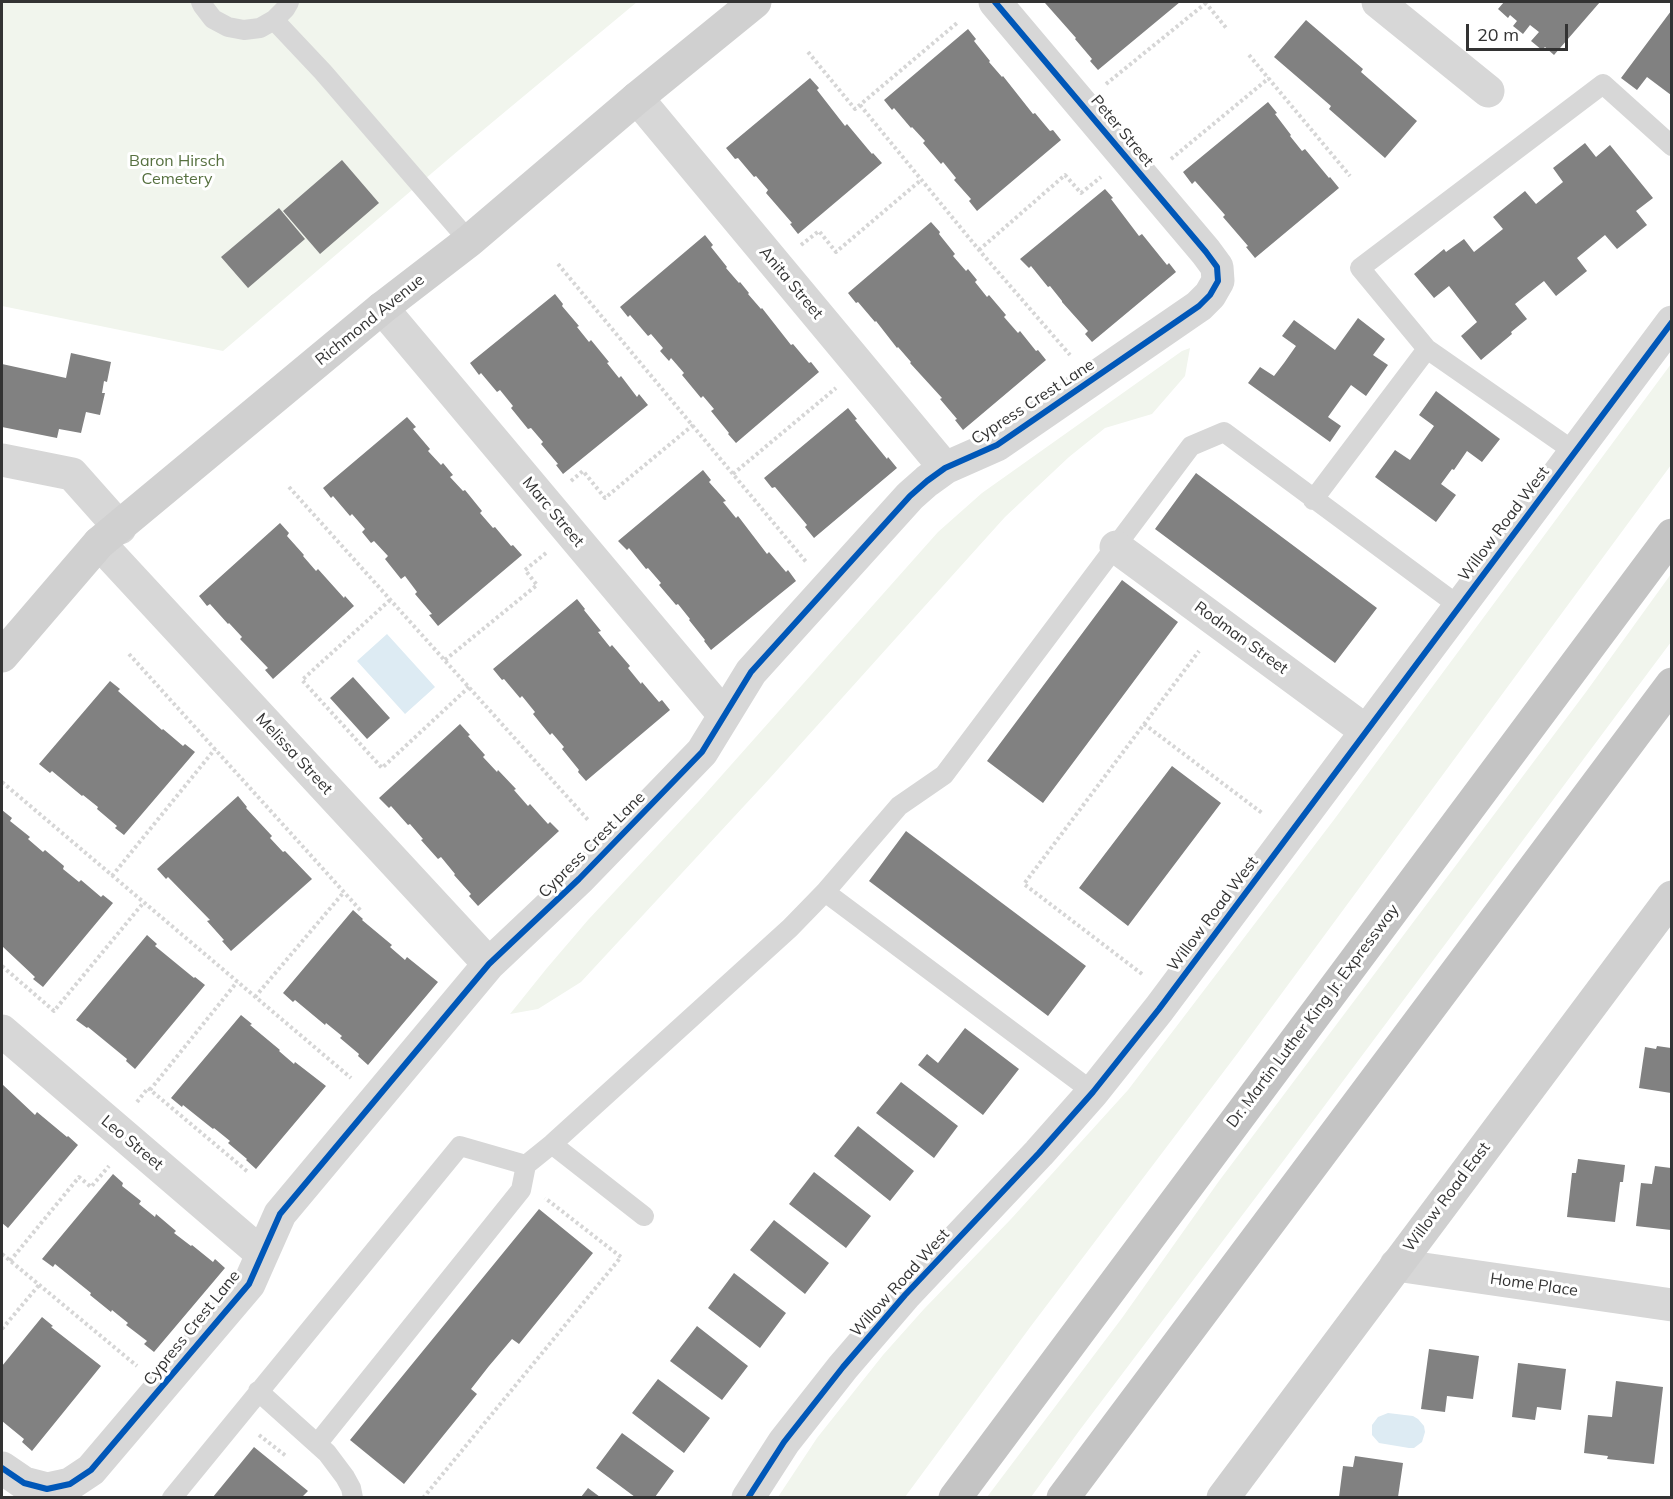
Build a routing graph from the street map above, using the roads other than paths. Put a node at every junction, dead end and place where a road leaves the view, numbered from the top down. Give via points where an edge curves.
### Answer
1 (201, 2) edge
2 (289, 2) edge
3 (755, 2) edge
4 (995, 2) edge
5 (1378, 2) edge
6 (274, 20) junction
7 (1488, 91) dead end
8 (637, 98) junction
9 (1671, 146) edge
10 (469, 242) junction
11 (1218, 281) joint
12 (382, 308) junction
13 (1671, 322) edge
14 (1427, 349) junction
15 (1575, 452) junction
16 (2, 460) edge
17 (945, 468) junction
18 (1313, 500) junction
19 (1671, 535) edge
20 (109, 536) junction
21 (1116, 547) junction
22 (1459, 606) junction
23 (2, 657) edge
24 (1671, 684) edge
25 (724, 715) junction
26 (1366, 731) junction
27 (825, 892) junction
28 (1671, 897) edge
29 (489, 964) junction
30 (2, 1031) edge
31 (1093, 1092) junction
32 (552, 1144) junction
33 (526, 1165) junction
34 (644, 1216) dead end
35 (262, 1254) junction
36 (1396, 1265) junction
37 (1671, 1305) edge
38 (258, 1391) junction
39 (317, 1444) junction
40 (2, 1468) edge
41 (172, 1497) edge
42 (353, 1497) edge
43 (748, 1497) edge
44 (955, 1497) edge
45 (1064, 1497) edge
46 (1223, 1497) edge

1 - 6 lane via 213,19 228,27 260,28
2 - 6 lane
3 - 8 main road, Richmond Avenue
4 - 11 street, Peter Street via 1206,252 1217,267
5 - 7 street
6 - 10 lane
8 - 10 main road, Richmond Avenue
8 - 17 street, Anita Street
9 - 14 lane via 1603,84 1360,268
10 - 12 main road, Richmond Avenue
11 - 17 street, Cypress Crest Lane via 1199,306 997,445
12 - 20 main road, Richmond Avenue
12 - 25 street, Marc Street
13 - 15 street, Willow Road West
14 - 15 lane
14 - 18 lane
15 - 22 street, Willow Road West
16 - 20 street, Melissa Street via 72,474
17 - 25 street, Cypress Crest Lane via 906,500 759,663
18 - 21 lane via 1224,432 1191,446
18 - 22 lane
19 - 44 highway, Dr. Martin Luther King Jr. Expressway
20 - 23 main road, Richmond Avenue
20 - 29 street, Melissa Street
21 - 26 street, Rodman Street
21 - 27 lane via 944,775 899,806
22 - 26 street, Willow Road West
24 - 45 highway
25 - 29 street, Cypress Crest Lane via 702,752 579,879
26 - 31 street, Willow Road West
27 - 31 lane
27 - 32 lane
28 - 36 main road, Willow Road East
29 - 35 street, Cypress Crest Lane via 280,1214
30 - 35 street, Leo Street
31 - 43 street, Willow Road West via 843,1367 784,1442
32 - 33 lane
32 - 34 lane
33 - 38 lane via 460,1146
33 - 39 lane via 521,1190
35 - 40 street, Cypress Crest Lane via 249,1284 91,1470 70,1484 47,1490 24,1483
36 - 37 street, Home Place
36 - 46 main road, Willow Road East
38 - 39 lane
38 - 41 lane
39 - 42 lane via 345,1477

